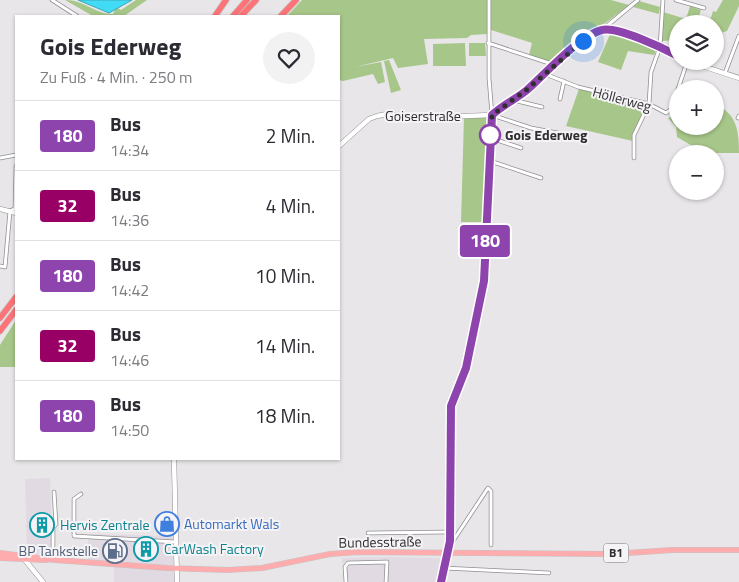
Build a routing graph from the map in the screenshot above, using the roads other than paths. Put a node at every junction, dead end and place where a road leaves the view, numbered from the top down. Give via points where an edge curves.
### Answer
1 (52, 0) edge
2 (226, 0) edge
3 (247, 0) edge
4 (256, 0) edge
5 (296, 0) edge
6 (489, 0) edge
7 (638, 0) edge
8 (663, 0) edge
9 (676, 0) edge
10 (704, 8) dead end
11 (75, 15) edge
12 (216, 15) edge
13 (234, 15) edge
14 (242, 15) edge
15 (282, 15) edge
16 (602, 30) junction
17 (739, 36) edge
18 (488, 43) junction
19 (660, 47) junction
20 (669, 52) edge
21 (555, 65) junction
22 (715, 70) edge
23 (725, 73) junction
24 (545, 74) junction
25 (739, 78) edge
26 (564, 82) junction
27 (560, 99) dead end
28 (513, 100) junction
29 (648, 104) junction
30 (542, 107) dead end
31 (669, 111) edge
32 (492, 115) junction
33 (558, 133) dead end
34 (490, 138) junction
35 (340, 145) edge
36 (521, 148) dead end
37 (15, 155) edge
38 (0, 158) edge
39 (634, 158) dead end
40 (489, 161) junction
41 (541, 178) dead end
42 (0, 209) edge
43 (15, 210) edge
44 (10, 212) junction
45 (0, 266) edge
46 (15, 297) edge
47 (15, 311) edge
48 (0, 318) edge
49 (0, 333) edge
50 (174, 460) edge
51 (54, 492) dead end
52 (81, 494) dead end
53 (449, 532) junction
54 (368, 533) dead end
55 (450, 541) junction
56 (176, 542) junction
57 (491, 545) dead end
58 (739, 550) edge
59 (0, 552) edge
60 (447, 552) junction
61 (0, 558) edge
62 (25, 560) junction
63 (51, 560) junction
64 (177, 568) junction
65 (444, 568) junction
66 (549, 573) dead end
67 (43, 582) edge
68 (177, 582) edge
69 (346, 582) edge
70 (386, 582) edge
71 (441, 582) edge

1 - 11 street
2 - 12 highway
3 - 13 highway
4 - 14 highway
5 - 15 highway
6 - 18 street
7 - 16 street
8 - 19 street
9 - 10 street
16 - 19 street via 615,31
16 - 21 street via 583,41
17 - 23 street
18 - 21 street
18 - 32 street
19 - 20 street
19 - 29 street via 651,72
21 - 24 street
22 - 23 street
23 - 25 street
24 - 26 street, Höllerweg
24 - 28 street
26 - 27 street
26 - 29 street, Höllerweg
28 - 30 street
28 - 32 street
29 - 31 street, Höllerweg via 666,113
29 - 39 street via 634,135
32 - 33 street
32 - 34 street
32 - 35 street, Goiserstraße via 414,118 387,114 369,119
34 - 36 street
34 - 40 street
37 - 38 street
40 - 41 street
40 - 53 street via 483,291 466,368 450,412
42 - 44 street
43 - 44 street
44 - 45 street via 5,267
46 - 48 highway
47 - 49 highway
50 - 56 street
51 - 63 street via 56,524
52 - 56 street via 74,499 74,536
53 - 54 street
53 - 55 street
55 - 57 street via 488,488 491,492
55 - 60 street
56 - 64 street
58 - 60 main road, Bundesstraße / B1 via 612,554
59 - 63 main road, Bundesstraße / B1
60 - 64 main road, Bundesstraße / B1 via 330,554 259,569
60 - 65 street
61 - 62 main road, Bundesstraße / B1
62 - 63 main road, Bundesstraße / B1
62 - 67 street
63 - 64 main road, Bundesstraße / B1
64 - 68 street
65 - 66 street
65 - 71 street
69 - 70 street via 345,567 348,563 387,562

